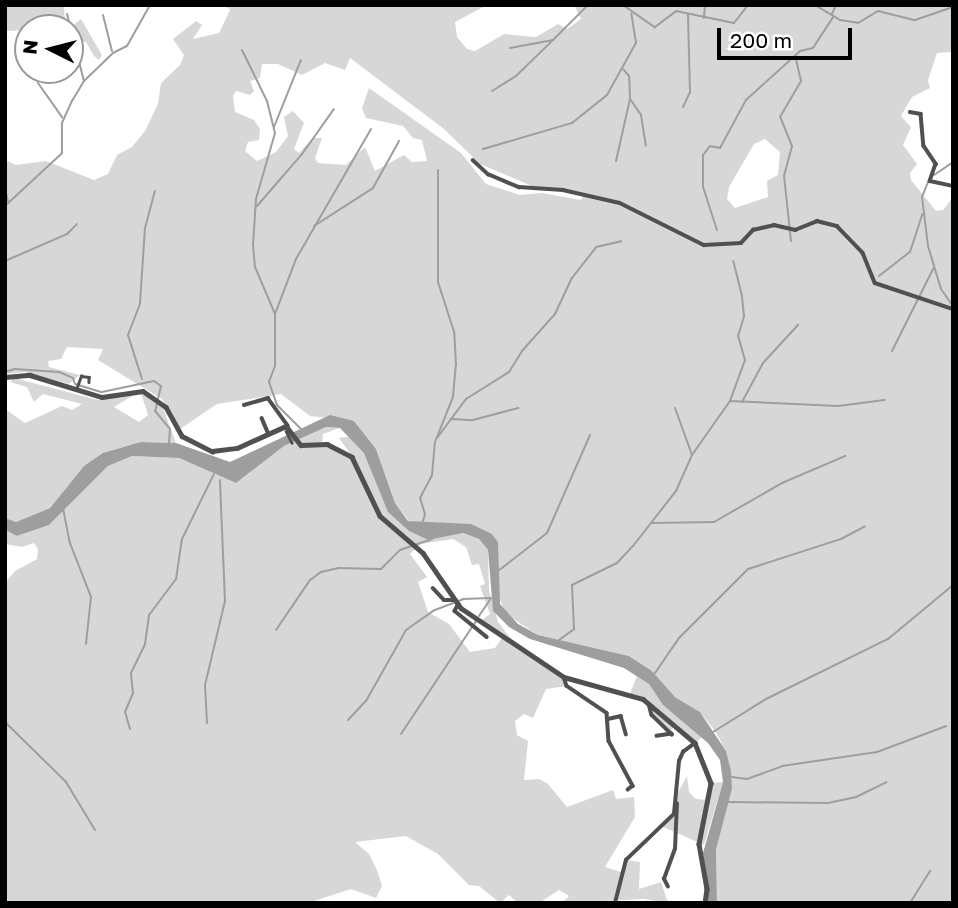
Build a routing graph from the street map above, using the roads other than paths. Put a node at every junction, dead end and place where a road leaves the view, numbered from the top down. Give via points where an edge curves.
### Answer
1 (910, 113) dead end
2 (473, 160) dead end
3 (953, 186) edge
4 (953, 309) edge
5 (5, 377) edge
6 (89, 382) dead end
7 (76, 390) junction
8 (244, 405) dead end
9 (262, 418) dead end
10 (288, 428) junction
11 (268, 432) junction
12 (433, 588) dead end
13 (456, 602) junction
14 (487, 637) dead end
15 (564, 677) junction
16 (649, 704) junction
17 (608, 719) junction
18 (626, 734) dead end
19 (657, 736) dead end
20 (695, 743) junction
21 (628, 790) dead end
22 (675, 802) junction
23 (668, 887) dead end
24 (615, 903) edge
25 (705, 903) edge

1 - 3 street via 921,114 924,146 936,164 930,181
2 - 4 street via 488,174 519,187 563,190 620,203 704,245 741,243 753,230 766,226 795,230 817,220 828,223 856,243 875,283
5 - 7 street via 30,376
6 - 7 street via 89,377 81,376
7 - 11 street via 102,397 138,390 152,395 161,401 177,431 207,447 237,448
8 - 10 street via 268,398
9 - 11 street
10 - 11 street
10 - 13 street via 295,443 327,444 352,457 380,516 423,553
12 - 13 street via 446,602
13 - 14 street via 454,611
13 - 15 street
15 - 16 street via 636,696
15 - 17 street via 567,686 603,707
16 - 19 street via 652,715 672,734
16 - 20 street
17 - 18 street via 621,716
17 - 21 street via 612,750 633,786
20 - 22 street via 679,761
20 - 25 street via 711,783 699,844
22 - 23 street via 679,812 673,833 675,849 665,874
22 - 24 street via 668,821 626,860

